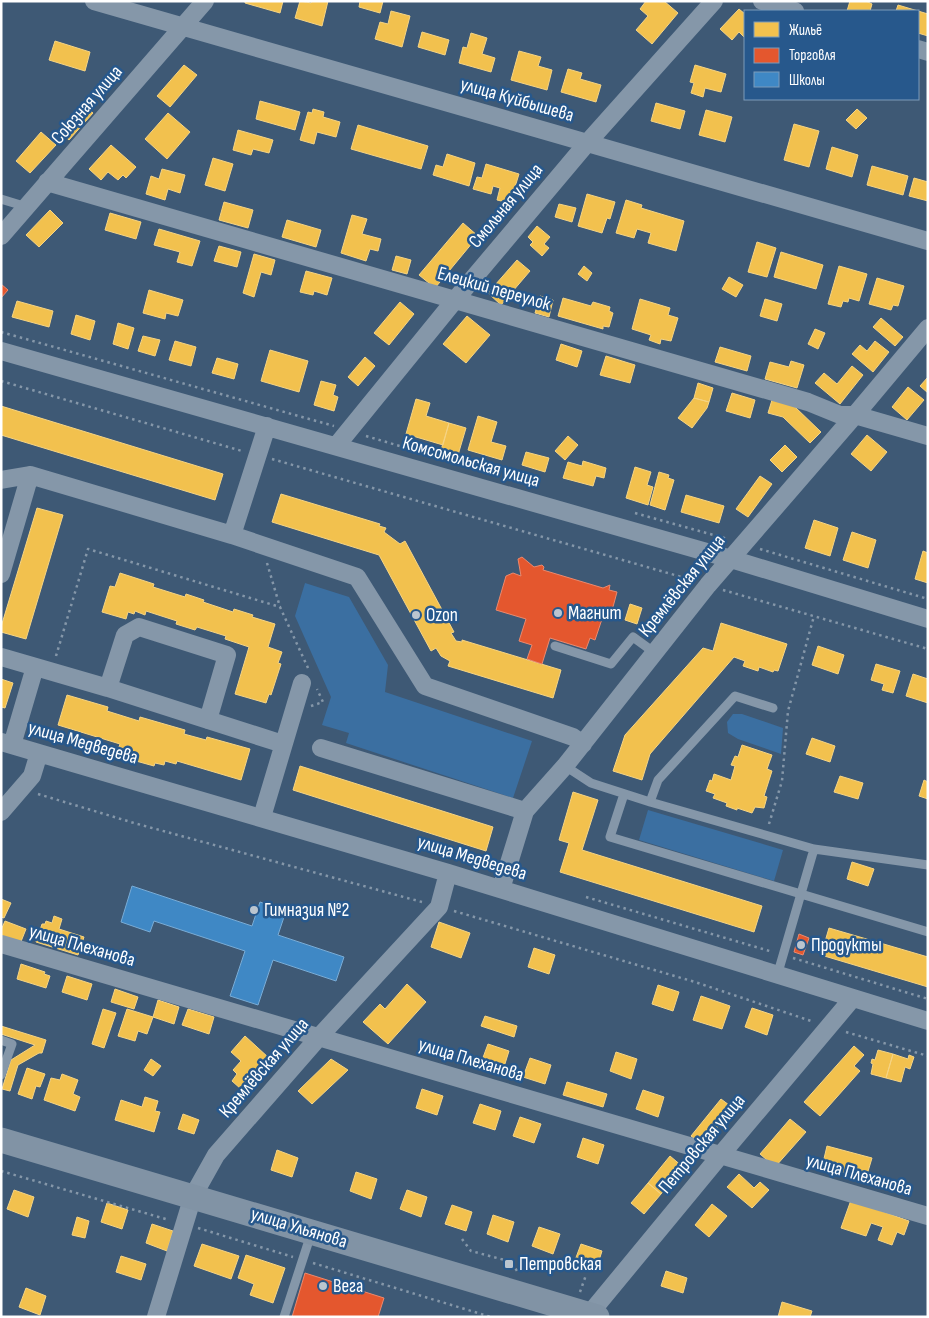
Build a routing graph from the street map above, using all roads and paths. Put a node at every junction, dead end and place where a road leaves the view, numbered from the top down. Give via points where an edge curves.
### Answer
1 (94, 1) edge
2 (206, 1) edge
3 (714, 1) edge
4 (762, 1) edge
5 (792, 10) edge
6 (182, 27) junction
7 (588, 142) junction
8 (48, 182) junction
9 (1, 199) edge
10 (27, 207) junction
11 (1, 236) edge
12 (928, 241) edge
13 (454, 300) junction
14 (928, 328) edge
15 (1, 332) edge
16 (1, 351) edge
17 (1, 381) edge
18 (855, 415) junction
19 (267, 426) junction
20 (349, 430) junction
21 (928, 436) edge
22 (337, 445) junction
23 (420, 452) dead end
24 (258, 455) junction
25 (30, 475) junction
26 (1, 480) edge
27 (626, 511) dead end
28 (232, 535) junction
29 (743, 544) junction
30 (262, 545) junction
31 (731, 558) junction
32 (1, 574) edge
33 (708, 585) junction
34 (928, 599) edge
35 (280, 607) junction
36 (814, 616) junction
37 (928, 619) edge
38 (555, 646) dead end
39 (928, 650) edge
40 (655, 653) junction
41 (1, 657) edge
42 (43, 669) junction
43 (310, 682) junction
44 (108, 688) junction
45 (772, 708) dead end
46 (294, 711) junction
47 (208, 720) junction
48 (7, 744) edge
49 (284, 744) junction
50 (583, 744) junction
51 (321, 748) dead end
52 (39, 752) junction
53 (565, 766) junction
54 (22, 789) junction
55 (624, 794) junction
56 (650, 802) junction
57 (525, 811) junction
58 (1, 812) edge
59 (262, 817) junction
60 (765, 835) junction
61 (814, 849) junction
62 (928, 864) edge
63 (448, 873) junction
64 (501, 889) junction
65 (801, 894) junction
66 (439, 907) junction
67 (928, 932) edge
68 (1, 944) edge
69 (777, 976) junction
70 (852, 999) junction
71 (928, 1021) edge
72 (828, 1027) junction
73 (319, 1037) junction
74 (1, 1040) edge
75 (928, 1056) edge
76 (1, 1075) edge
77 (1, 1140) edge
78 (719, 1157) junction
79 (1, 1170) edge
80 (193, 1196) junction
81 (928, 1216) edge
82 (184, 1224) junction
83 (312, 1232) junction
84 (462, 1238) dead end
85 (303, 1260) junction
86 (525, 1274) dead end
87 (591, 1316) edge
88 (156, 1317) edge
89 (284, 1317) edge
90 (491, 1317) edge

1 - 6 street, улица Куйбышева
2 - 6 street, Союзная улица
3 - 7 street, Смольная улица
4 - 5 street
6 - 7 street, улица Куйбышева
6 - 8 street, Союзная улица
7 - 12 street, улица Куйбышева
7 - 13 street, Смольная улица
8 - 10 street, Союзная улица
8 - 13 street, Елецкий переулок
9 - 10 lane
10 - 11 street, Союзная улица
13 - 18 street, Елецкий переулок via 808,402 840,415
13 - 20 street, Смольная улица
14 - 18 street, Кремлёвская улица
15 - 20 path
16 - 19 street, Комсомольская улица
17 - 24 path
18 - 21 street, Елецкий переулок
18 - 29 street, Кремлёвская улица
19 - 22 street, Комсомольская улица
19 - 24 street
20 - 22 street, Смольная улица
20 - 23 path
22 - 31 street, Комсомольская улица
24 - 28 street
24 - 33 path
25 - 26 street
25 - 28 street
25 - 32 street
27 - 29 path
28 - 30 street
29 - 31 street, Кремлёвская улица
29 - 34 path
30 - 35 path
30 - 50 street via 357,577 425,686 573,737
31 - 33 street, Кремлёвская улица
31 - 37 street, Комсомольская улица
33 - 36 path
33 - 40 street, Кремлёвская улица
35 - 42 path via 88,549
35 - 43 path
36 - 39 path
36 - 60 path via 788,711 782,781
38 - 40 lane via 611,664 633,637
40 - 50 street, Кремлёвская улица
41 - 42 street
42 - 44 street
42 - 48 street
43 - 46 street
43 - 46 path via 323,702
44 - 47 street
44 - 47 street via 125,635 139,627 227,655
45 - 56 lane via 734,696 658,780
46 - 49 street
47 - 49 street
48 - 52 street, улица Медведева
49 - 59 street
50 - 53 street, Кремлёвская улица
51 - 57 street
52 - 54 street via 32,776
52 - 59 street, улица Медведева
53 - 55 lane via 591,783
53 - 57 street, Кремлёвская улица
54 - 58 street
54 - 66 path
55 - 56 lane
55 - 65 lane via 610,837
56 - 60 lane
57 - 64 street, Кремлёвская улица
59 - 63 street, улица Медведева
60 - 61 lane
61 - 62 lane
61 - 65 lane
63 - 64 street, улица Медведева
63 - 66 street, Кремлёвская улица
64 - 69 street, улица Медведева
65 - 67 lane
65 - 69 lane
66 - 72 path via 695,982
66 - 73 street, Кремлёвская улица
68 - 73 street, улица Плеханова
69 - 70 street, улица Медведева
70 - 71 street, улица Медведева
70 - 72 street, Петровская улица
72 - 75 path
72 - 78 street, Петровская улица
73 - 78 street, улица Плеханова
73 - 80 street, Кремлёвская улица via 216,1155
74 - 76 lane via 12,1044
77 - 80 main road, улица Ульянова
78 - 81 street, улица Плеханова
78 - 87 street, Петровская улица
79 - 82 path
80 - 82 street, Кремлёвская улица
80 - 83 main road, улица Ульянова
82 - 85 path
82 - 88 street, Кремлёвская улица
83 - 85 lane
83 - 87 main road, улица Ульянова
84 - 86 path via 471,1251 512,1262 515,1271
85 - 89 lane
85 - 90 path

